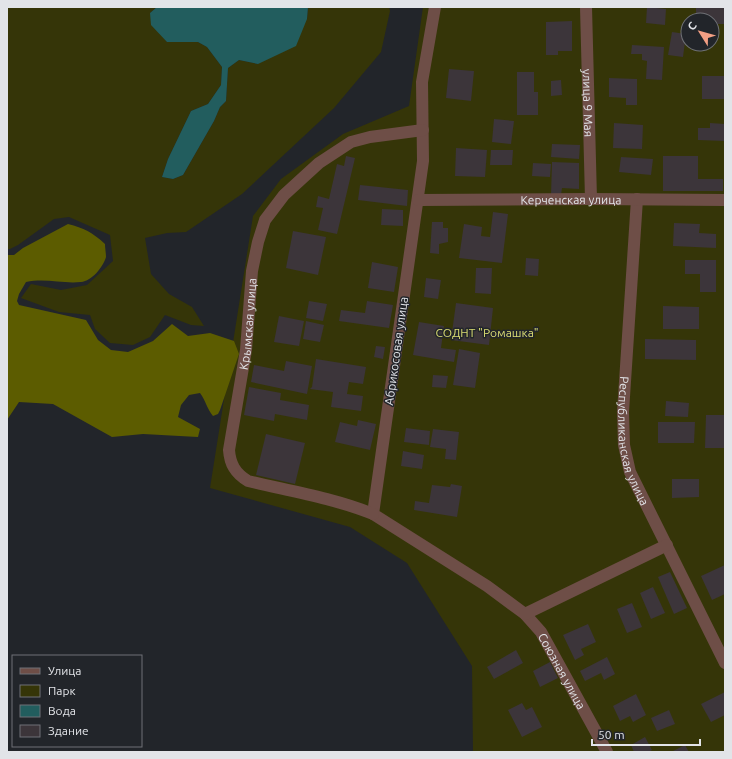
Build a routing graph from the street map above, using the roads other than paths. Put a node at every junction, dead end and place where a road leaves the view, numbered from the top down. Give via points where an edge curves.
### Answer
1 (435, 7) edge
2 (586, 7) edge
3 (423, 130) junction
4 (591, 199) junction
5 (637, 199) junction
6 (418, 200) junction
7 (725, 200) edge
8 (373, 514) junction
9 (667, 545) junction
10 (525, 614) junction
11 (725, 663) edge
12 (606, 752) edge

1 - 3 street, Абрикосовая улица via 422,82
2 - 4 street, улица 9 Мая
3 - 6 street, Абрикосовая улица via 423,161
3 - 8 street, Крымская улица via 351,142 319,163 284,195 265,220 252,271 246,350 229,450 234,469 248,481 336,502
4 - 5 street, Керченская улица
4 - 6 street, Керченская улица
5 - 7 street, Керченская улица
5 - 9 street, Республиканская улица via 623,412 624,445 630,472
6 - 8 street, Абрикосовая улица
8 - 10 street via 487,586
9 - 10 street
9 - 11 street, Республиканская улица
10 - 12 street, Союзная улица via 541,632

